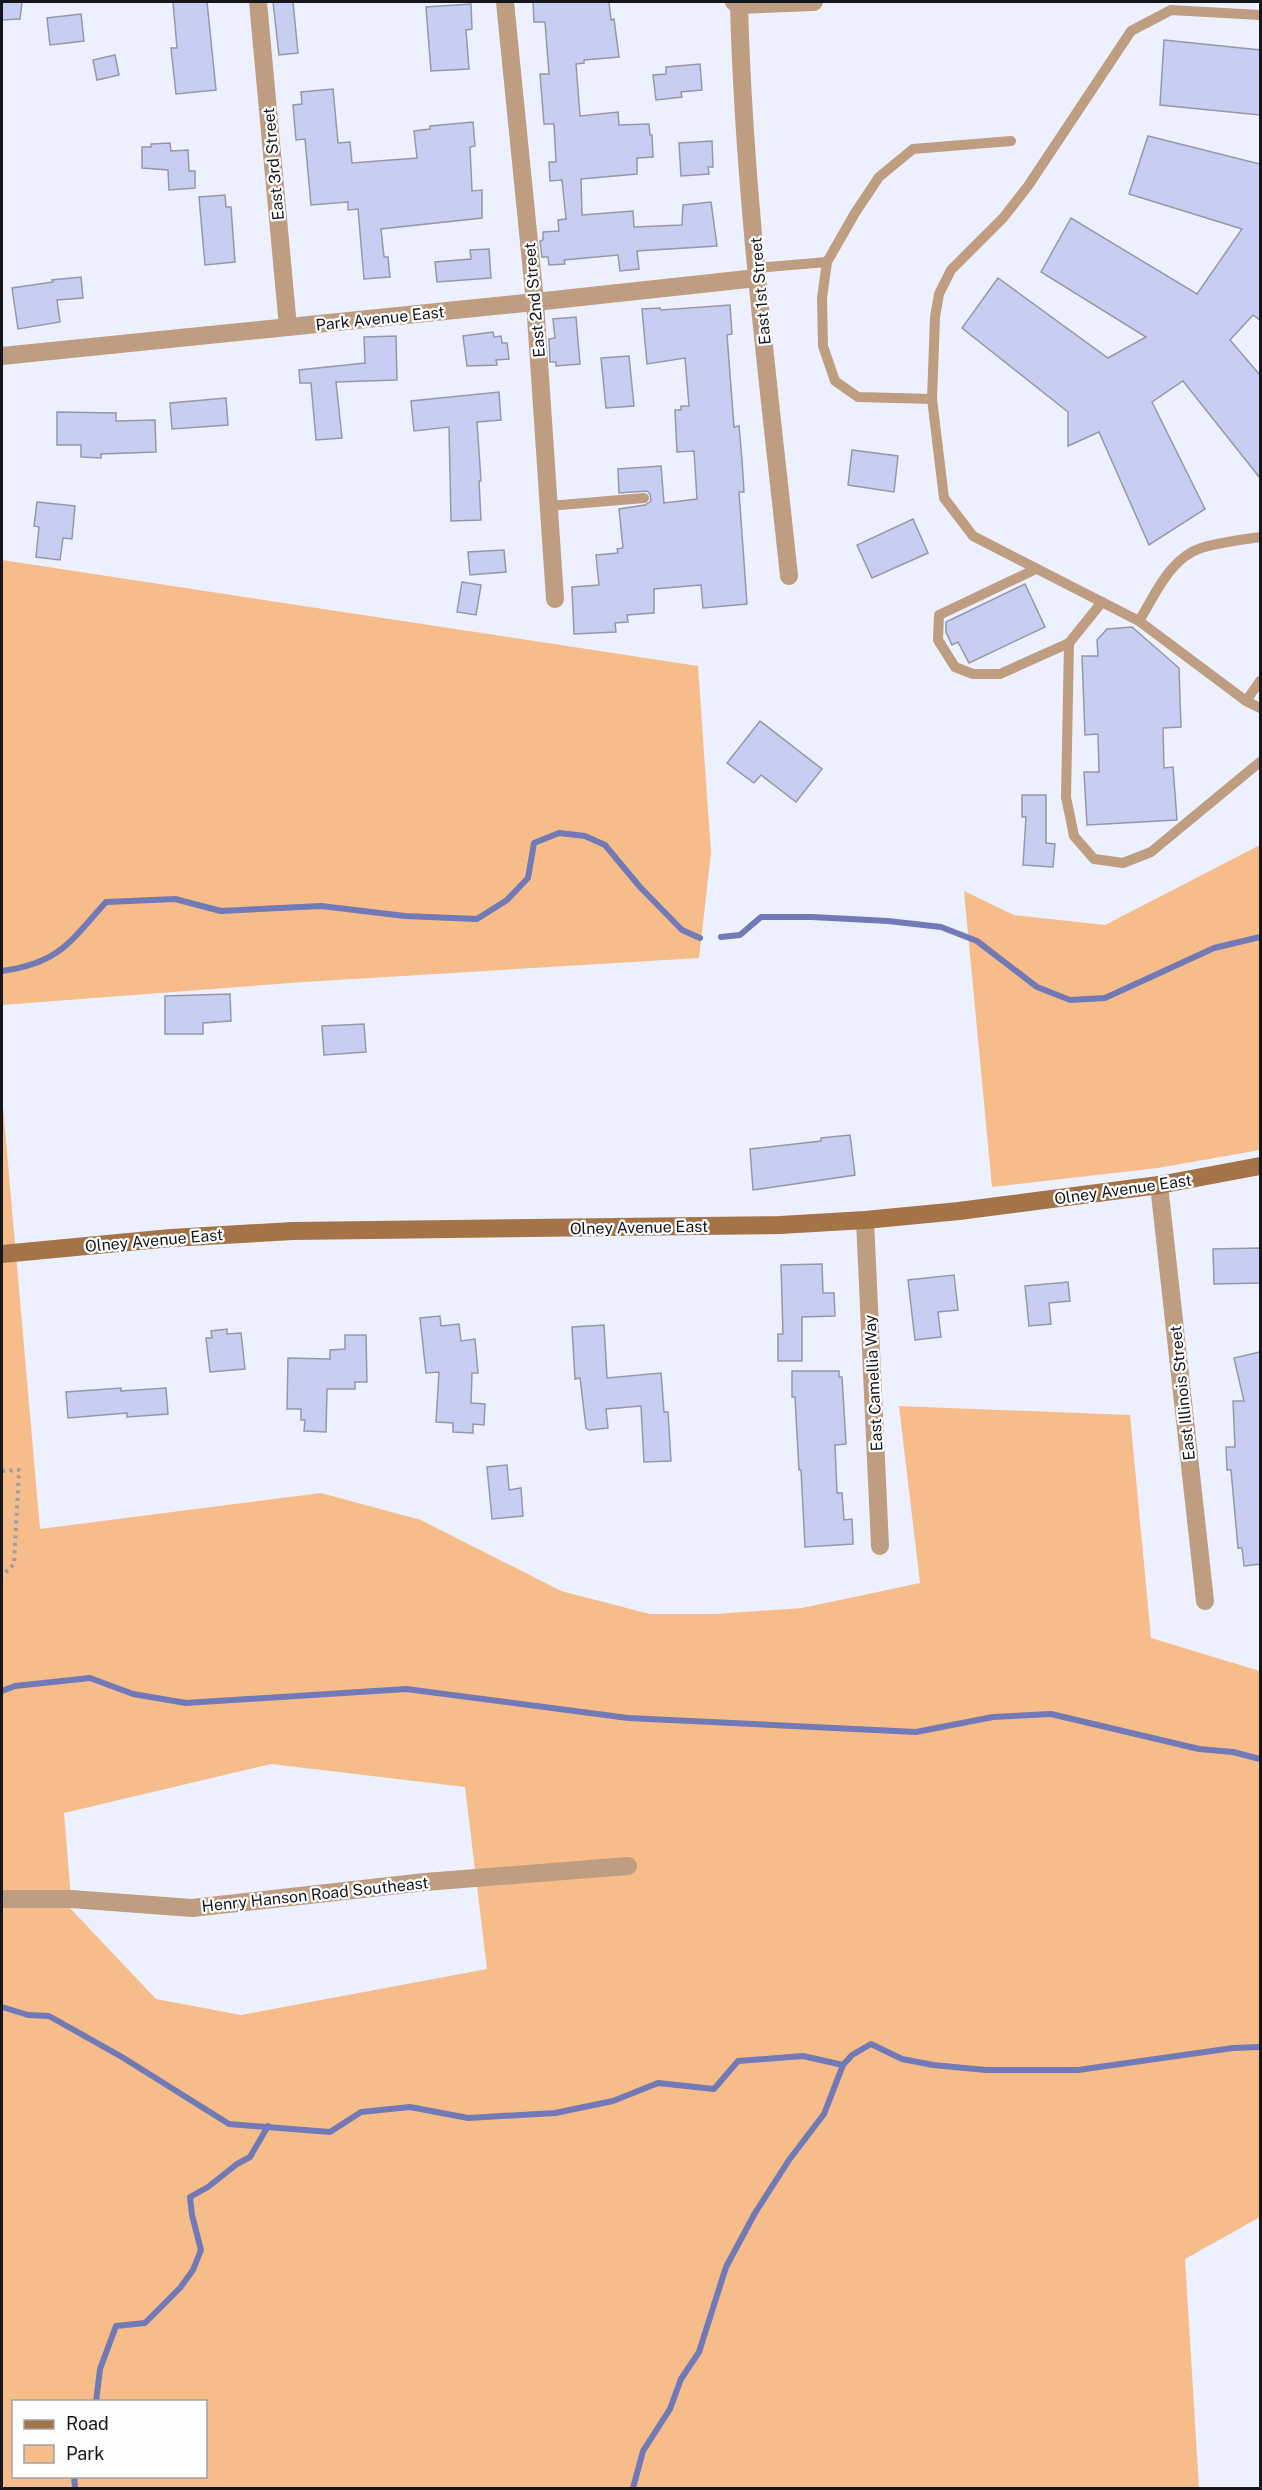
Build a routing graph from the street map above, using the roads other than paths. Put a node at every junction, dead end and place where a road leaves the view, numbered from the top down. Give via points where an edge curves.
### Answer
1 (258, 2) edge
2 (505, 2) edge
3 (814, 2) edge
4 (736, 3) edge
5 (1260, 15) edge
6 (1011, 141) dead end
7 (827, 262) junction
8 (757, 273) junction
9 (536, 302) junction
10 (288, 327) junction
11 (2, 356) edge
12 (932, 399) junction
13 (644, 498) dead end
14 (549, 506) junction
15 (1260, 537) edge
16 (1036, 569) junction
17 (789, 576) dead end
18 (555, 599) dead end
19 (1102, 602) junction
20 (1139, 621) junction
21 (1069, 643) junction
22 (1260, 681) edge
23 (1246, 701) junction
24 (1260, 708) edge
25 (1260, 762) edge
26 (1260, 1166) edge
27 (1159, 1185) junction
28 (865, 1220) junction
29 (8, 1253) edge
30 (880, 1546) dead end
31 (1205, 1602) dead end
32 (628, 1866) dead end
33 (2, 1899) edge

1 - 10 street, East 3rd Street
2 - 9 street, East 2nd Street
3 - 4 street
4 - 8 street, East 1st Street
5 - 12 lane via 1171,10 1131,31 1028,186 1003,218 951,270 939,294 935,317
6 - 7 lane via 913,149 879,177
7 - 8 lane
7 - 12 lane via 822,298 823,346 836,381 858,397
8 - 9 street, Park Avenue East
8 - 17 street, East 1st Street
9 - 10 street, Park Avenue East
9 - 14 street, East 2nd Street
10 - 11 street, Park Avenue East
12 - 16 lane via 944,498 973,536
13 - 14 lane
14 - 18 street, East 2nd Street
15 - 20 lane via 1201,548 1186,555 1167,574
16 - 19 lane
16 - 21 lane via 939,615 938,640 955,667 973,674 1000,674
19 - 20 lane
19 - 21 lane
20 - 23 lane
21 - 25 lane via 1066,797 1074,836 1094,859 1123,863 1151,852
22 - 23 lane
23 - 24 lane
26 - 27 main road, Olney Avenue East
27 - 28 main road, Olney Avenue East
27 - 31 street, East Illinois Street
28 - 29 main road, Olney Avenue East via 780,1225 281,1232
28 - 30 street, East Camellia Way
32 - 33 street, Henry Hanson Road Southeast via 425,1882 192,1908 71,1899

